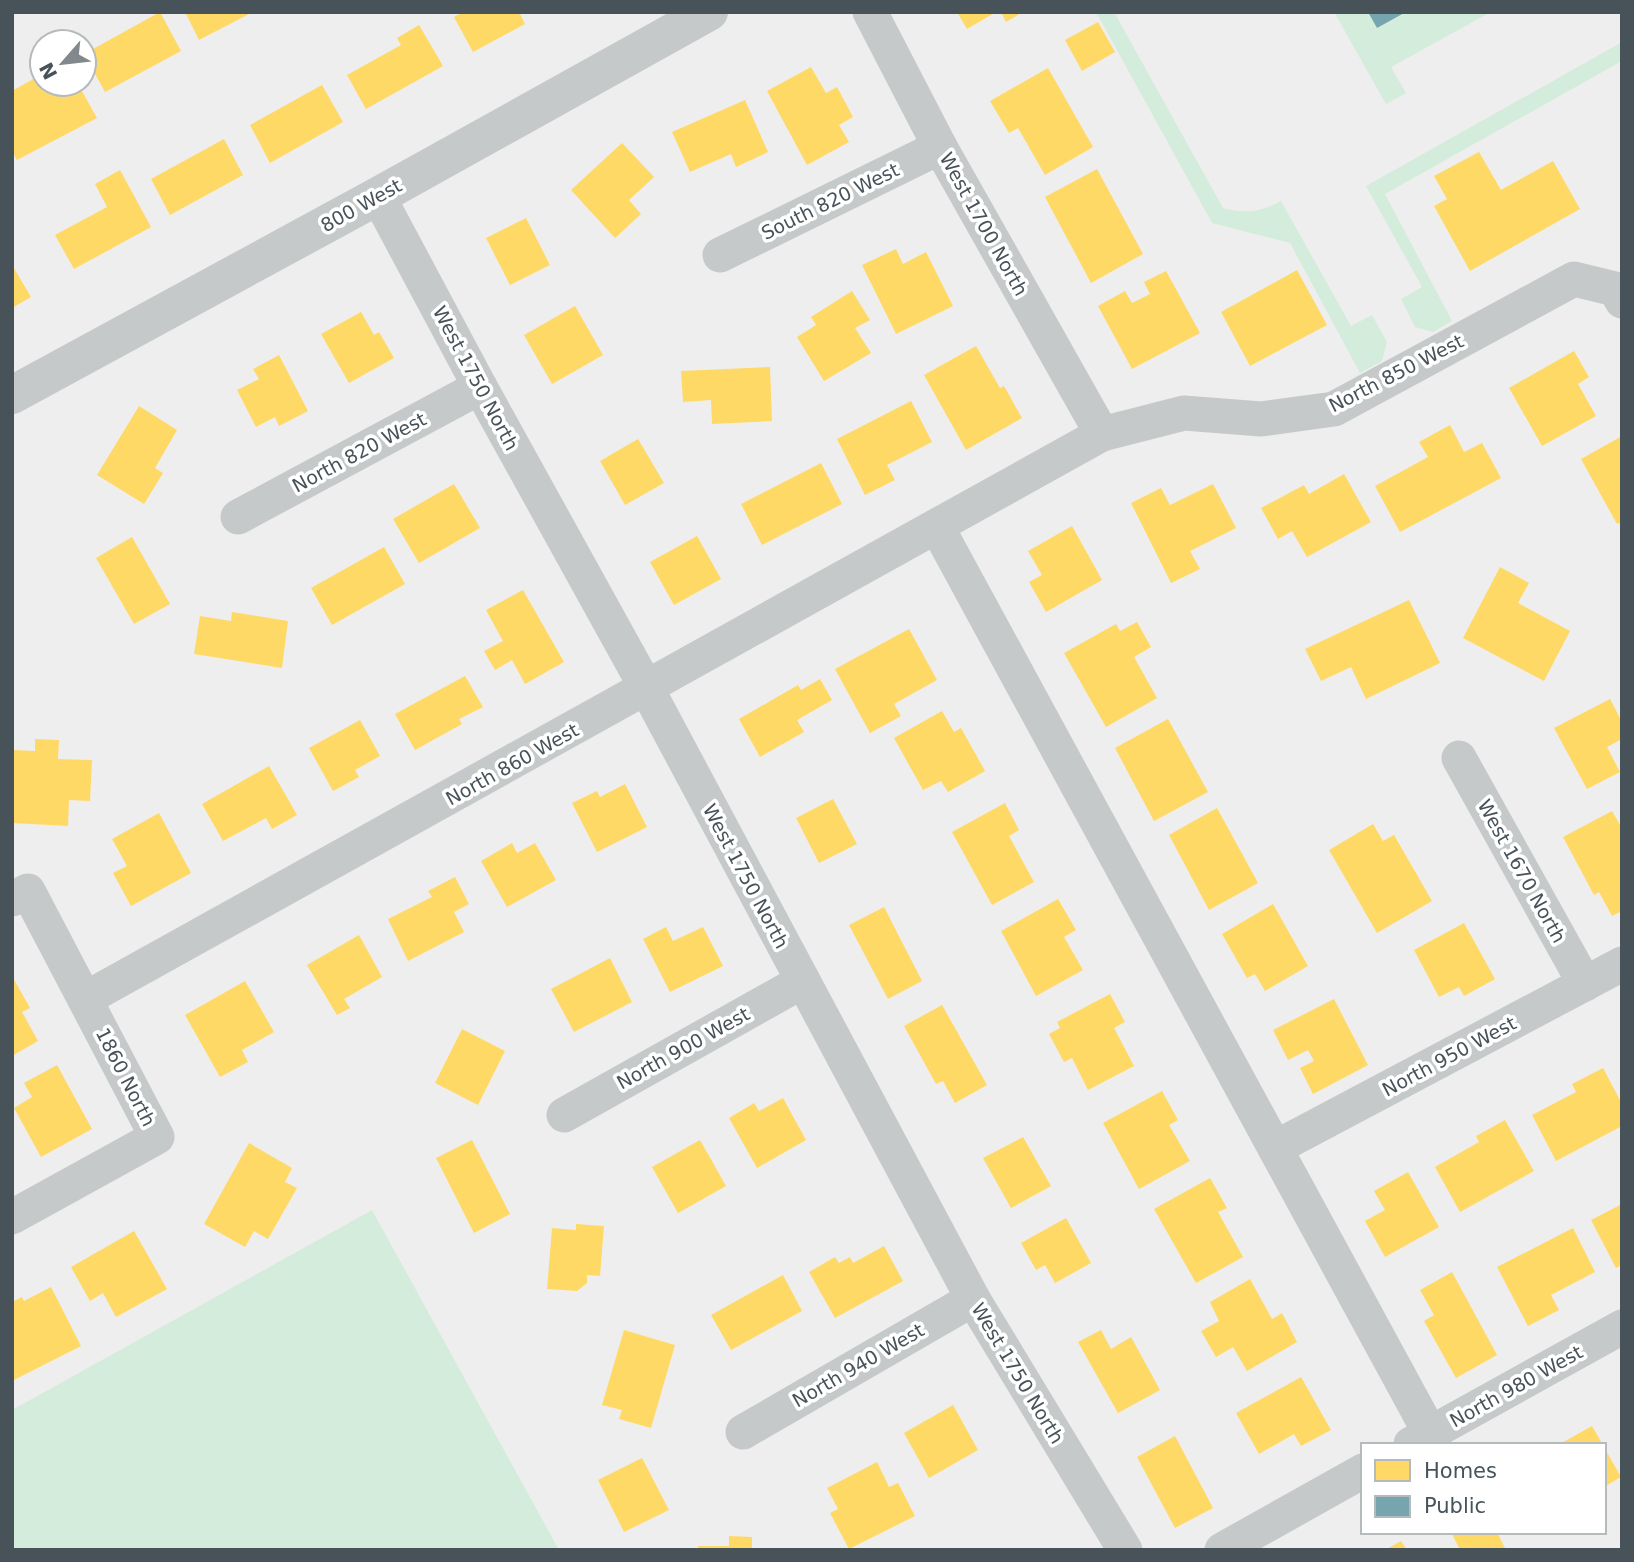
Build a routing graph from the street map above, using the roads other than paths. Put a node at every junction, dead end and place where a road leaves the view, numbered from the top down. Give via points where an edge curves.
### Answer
1 (709, 12) edge
2 (870, 12) edge
3 (940, 147) junction
4 (378, 196) junction
5 (720, 254) dead end
6 (1618, 295) edge
7 (480, 387) junction
8 (12, 394) edge
9 (1102, 434) junction
10 (238, 517) dead end
11 (937, 527) junction
12 (647, 689) junction
13 (1459, 758) dead end
14 (12, 900) edge
15 (1622, 964) edge
16 (803, 981) junction
17 (1585, 984) junction
18 (85, 999) junction
19 (564, 1115) dead end
20 (1275, 1148) junction
21 (15, 1216) edge
22 (973, 1299) junction
23 (1622, 1326) edge
24 (743, 1432) dead end
25 (1420, 1439) edge
26 (1361, 1472) edge
27 (1125, 1550) edge
28 (1222, 1550) edge

1 - 4 street, 800 West
2 - 3 street, West 1700 North
3 - 5 street, South 820 West
3 - 9 street, West 1700 North
4 - 7 street, West 1750 North
4 - 8 street, 800 West
6 - 9 street, North 850 West via 1574,279 1334,409 1261,419 1184,413
7 - 10 street, North 820 West
7 - 12 street, West 1750 North
9 - 11 street, North 850 West
11 - 12 street, North 860 West
11 - 20 street
12 - 16 street, West 1750 North
12 - 18 street, North 860 West
13 - 17 street, West 1670 North
14 - 18 street, 1860 North via 28,891
15 - 17 street, North 950 West
16 - 19 street, North 900 West
16 - 22 street, West 1750 North
17 - 20 street, North 950 West
18 - 21 street, 1860 North via 157,1137
20 - 25 street
22 - 24 street, North 940 West
22 - 27 street, West 1750 North
23 - 25 street, North 980 West
26 - 28 street

